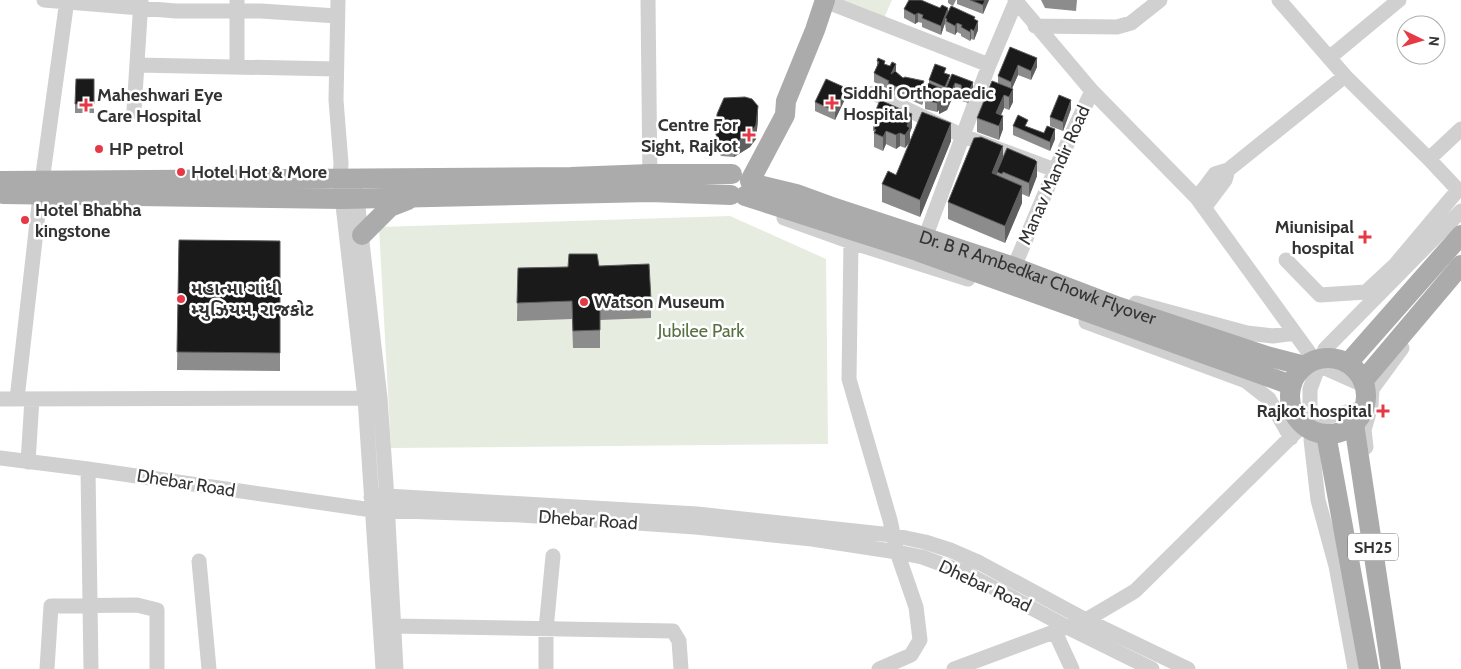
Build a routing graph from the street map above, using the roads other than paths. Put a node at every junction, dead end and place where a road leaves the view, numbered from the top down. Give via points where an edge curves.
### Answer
1 (44, 0) edge
2 (338, 0) edge
3 (648, 0) edge
4 (1160, 0) edge
5 (1279, 0) edge
6 (1399, 0) edge
7 (67, 1) edge
8 (825, 1) edge
9 (1016, 1) edge
10 (141, 4) edge
11 (237, 6) edge
12 (337, 16) junction
13 (1035, 26) junction
14 (1329, 58) junction
15 (137, 65) junction
16 (989, 65) junction
17 (237, 67) junction
18 (336, 68) junction
19 (1345, 76) junction
20 (1092, 91) junction
21 (873, 92) dead end
22 (134, 111) dead end
23 (1461, 129) edge
24 (963, 136) junction
25 (1429, 158) junction
26 (1056, 170) junction
27 (0, 181) edge
28 (650, 183) junction
29 (347, 184) junction
30 (742, 184) junction
31 (41, 189) junction
32 (0, 194) edge
33 (771, 196) junction
34 (412, 198) junction
35 (795, 202) junction
36 (1201, 203) junction
37 (1461, 211) edge
38 (928, 230) junction
39 (362, 235) junction
40 (1461, 235) edge
41 (851, 242) junction
42 (1017, 260) junction
43 (1286, 260) dead end
44 (1461, 266) edge
45 (1461, 278) edge
46 (1295, 333) junction
47 (1348, 364) junction
48 (1311, 366) junction
49 (1291, 385) junction
50 (1367, 385) junction
51 (372, 398) junction
52 (0, 399) edge
53 (25, 399) junction
54 (1371, 406) junction
55 (1354, 424) junction
56 (1320, 427) junction
57 (1291, 438) junction
58 (0, 458) edge
59 (28, 462) junction
60 (88, 469) junction
61 (379, 503) junction
62 (892, 535) junction
63 (897, 552) junction
64 (552, 556) dead end
65 (199, 561) dead end
66 (90, 605) junction
67 (1086, 620) junction
68 (394, 626) junction
69 (546, 630) junction
70 (1061, 630) junction
71 (46, 669) edge
72 (91, 669) edge
73 (157, 669) edge
74 (209, 669) edge
75 (383, 669) edge
76 (396, 669) edge
77 (546, 669) edge
78 (681, 669) edge
79 (878, 669) edge
80 (954, 669) edge
81 (1072, 669) edge
82 (1152, 669) edge
83 (1188, 669) edge
84 (1355, 669) edge
85 (1369, 669) edge
86 (1391, 669) edge
87 (1400, 669) edge

1 - 7 street
2 - 12 street
3 - 28 street
4 - 13 street via 1131,23 1117,27
5 - 14 street
6 - 14 street
7 - 10 street
7 - 31 street
8 - 16 street
8 - 30 main road via 786,100 785,116
9 - 13 street
9 - 16 street
10 - 11 street
10 - 15 street
11 - 12 street
11 - 17 street
12 - 18 street
13 - 20 street
14 - 19 street
15 - 17 street
15 - 22 street
16 - 24 street
17 - 18 street
18 - 29 street via 336,100
19 - 25 street
19 - 36 street via 1228,170 1215,174
20 - 26 street, Manav Mandir Road
20 - 36 street
21 - 24 street
23 - 25 street
24 - 26 street
24 - 38 street
25 - 43 street via 1458,190 1394,265 1366,292 1320,295
26 - 42 street, Manav Mandir Road
27 - 31 main road
28 - 29 main road via 571,177
28 - 30 main road, Dr. B R Ambedkar Chowk Flyover
28 - 34 main road
29 - 31 main road
29 - 34 main road
29 - 39 street
29 - 51 street
30 - 33 main road, Dr. B R Ambedkar Chowk Flyover
31 - 32 main road
31 - 53 street
33 - 35 main road, Dr. B R Ambedkar Chowk Flyover
33 - 38 street via 781,184 788,184
33 - 41 street via 778,216
34 - 39 main road via 390,208
35 - 48 main road, Dr. B R Ambedkar Chowk Flyover via 829,206 1014,267 1119,307 1270,357
35 - 49 main road, Dr. B R Ambedkar Chowk Flyover via 917,251
36 - 46 street
37 - 48 street
38 - 42 street
39 - 51 street
40 - 47 main road
41 - 57 street via 970,280 1246,381 1269,399
41 - 62 street via 849,379
42 - 46 street via 1134,302 1219,327 1262,336
44 - 50 main road
45 - 50 street
46 - 48 street
47 - 48 main road, bridge via 1326,358 1315,360
47 - 50 main road, bridge
48 - 49 main road, bridge via 1296,375
48 - 50 street
48 - 56 street via 1310,408
49 - 56 main road, bridge via 1291,407 1296,417 1314,432
50 - 54 street
50 - 55 main road, bridge via 1365,404
51 - 53 street
51 - 61 street
52 - 53 street
53 - 59 street
54 - 56 street
54 - 87 street via 1364,438
55 - 56 main road, bridge via 1344,430
55 - 86 main road, SH25
56 - 57 street
56 - 84 street via 1311,440 1318,500 1336,566
56 - 85 main road, SH25
57 - 67 street via 1135,591
58 - 59 street, Dhebar Road
59 - 60 street, Dhebar Road
60 - 61 street, Dhebar Road
60 - 66 street
61 - 62 street, Dhebar Road via 697,514
61 - 63 street, Dhebar Road via 694,527 812,539
61 - 68 street
61 - 75 street
62 - 63 street
62 - 67 street, Dhebar Road via 925,542 980,563
63 - 70 street, Dhebar Road via 966,572
63 - 79 street via 916,607 920,640 911,655
64 - 69 street
65 - 74 street
66 - 71 street via 51,606
66 - 72 street
66 - 73 street via 136,605 157,610
67 - 70 street
67 - 83 street, Dhebar Road
68 - 69 street
68 - 76 street
69 - 77 street
69 - 78 street via 673,631 679,641
70 - 80 street
70 - 81 street
70 - 82 street, Dhebar Road

